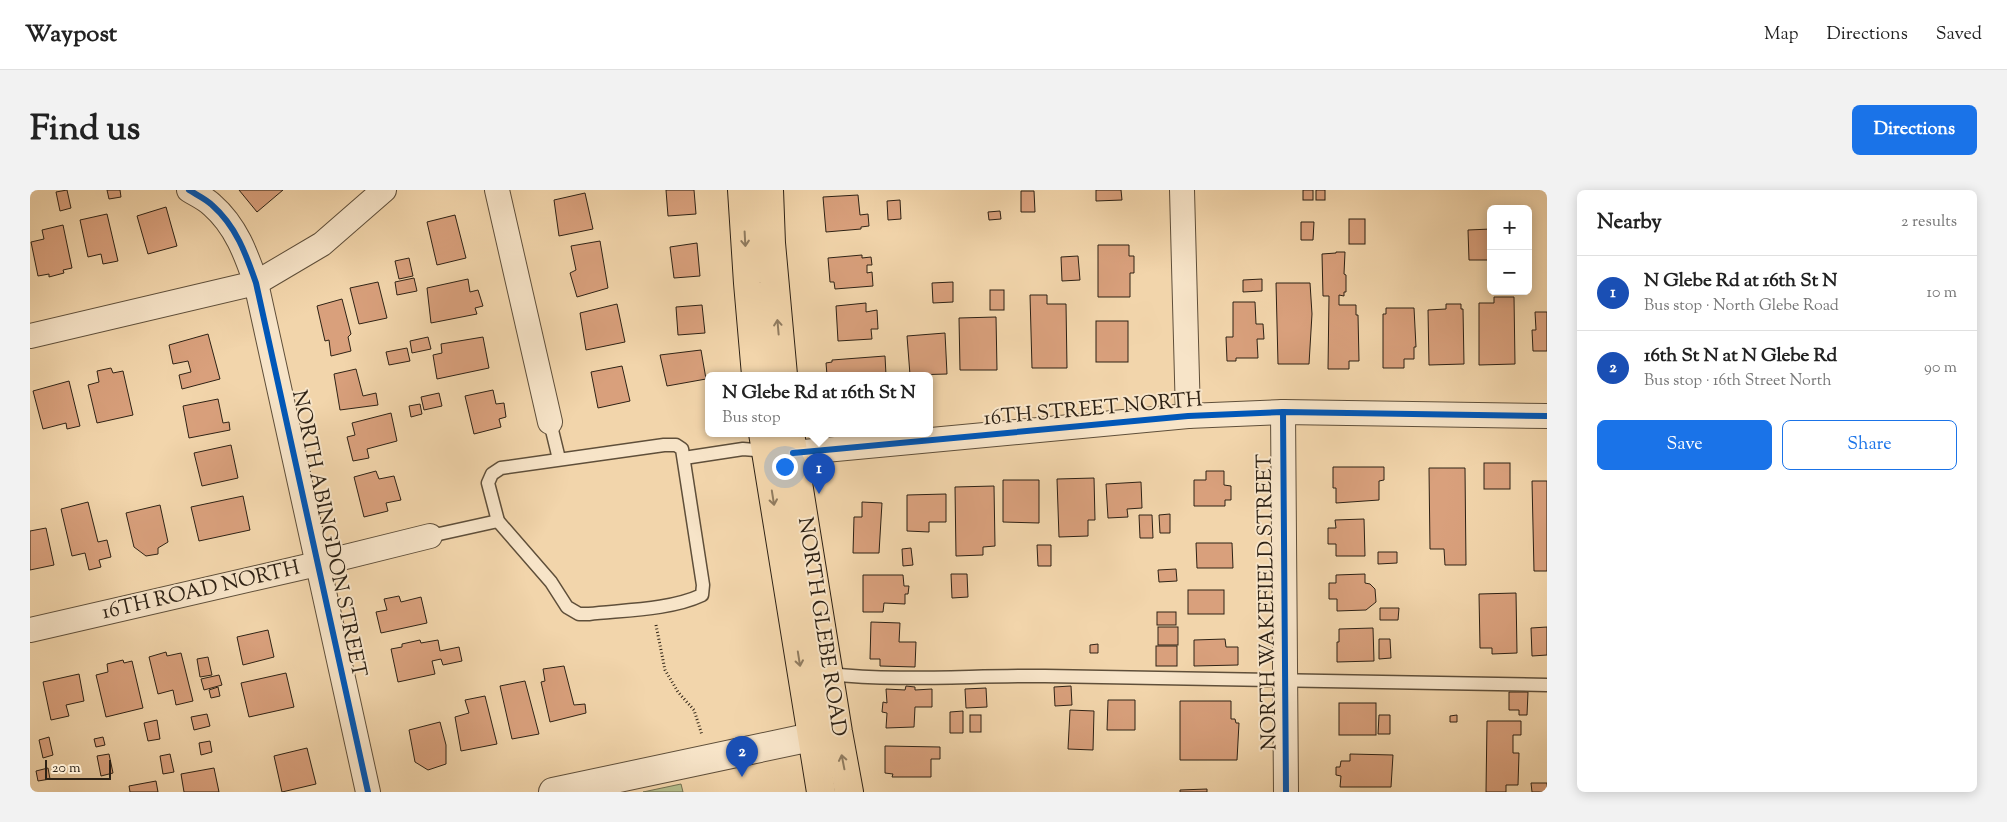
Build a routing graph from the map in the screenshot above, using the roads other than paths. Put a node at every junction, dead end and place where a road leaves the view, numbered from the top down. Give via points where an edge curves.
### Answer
1 (189, 190) edge
2 (384, 190) edge
3 (497, 190) edge
4 (742, 190) edge
5 (769, 190) edge
6 (1182, 190) edge
7 (256, 284) junction
8 (30, 336) edge
9 (756, 372) edge
10 (783, 372) edge
11 (1283, 412) junction
12 (1188, 416) junction
13 (1547, 416) edge
14 (550, 422) joint
15 (933, 433) edge
16 (879, 437) edge
17 (764, 442) edge
18 (791, 443) edge
19 (684, 458) junction
20 (559, 459) junction
21 (498, 521) junction
22 (430, 536) joint
23 (317, 564) junction
24 (30, 630) edge
25 (829, 674) junction
26 (1284, 680) junction
27 (1547, 685) edge
28 (824, 735) junction
29 (368, 792) edge
30 (553, 792) edge
31 (821, 792) edge
32 (849, 792) edge
33 (1286, 792) edge

1 - 7 street, NORTH ABINGDON STREET via 212,204 236,232
2 - 7 street via 322,244
3 - 14 street
4 -> 9 main road
10 -> 5 main road
6 - 12 street
7 - 8 street
7 - 23 street, NORTH ABINGDON STREET
11 - 12 street, 16TH STREET NORTH
11 - 13 street, 16TH STREET NORTH
11 - 26 street, NORTH WAKEFIELD STREET
12 - 15 street, 16TH STREET NORTH
14 - 20 lane
16 - 18 street, 16TH STREET NORTH
17 - 18 lane
17 - 19 lane via 744,449
17 -> 28 main road, NORTH GLEBE ROAD
18 - 25 main road, NORTH GLEBE ROAD
19 - 20 lane via 682,449 676,445 664,445
19 - 21 lane via 703,585 702,595 692,599 652,607 579,614 567,607 551,582
20 - 21 lane via 501,468 492,474 488,484
21 - 22 lane
22 - 23 street, 16TH ROAD NORTH
23 - 24 street, 16TH ROAD NORTH
23 - 29 street, NORTH ABINGDON STREET
25 - 26 lane via 946,679 1032,676
25 - 28 main road, NORTH GLEBE ROAD
26 - 27 lane
26 - 33 street, NORTH WAKEFIELD STREET
28 - 30 street
28 - 31 main road, NORTH GLEBE ROAD
32 -> 28 main road, NORTH GLEBE ROAD

